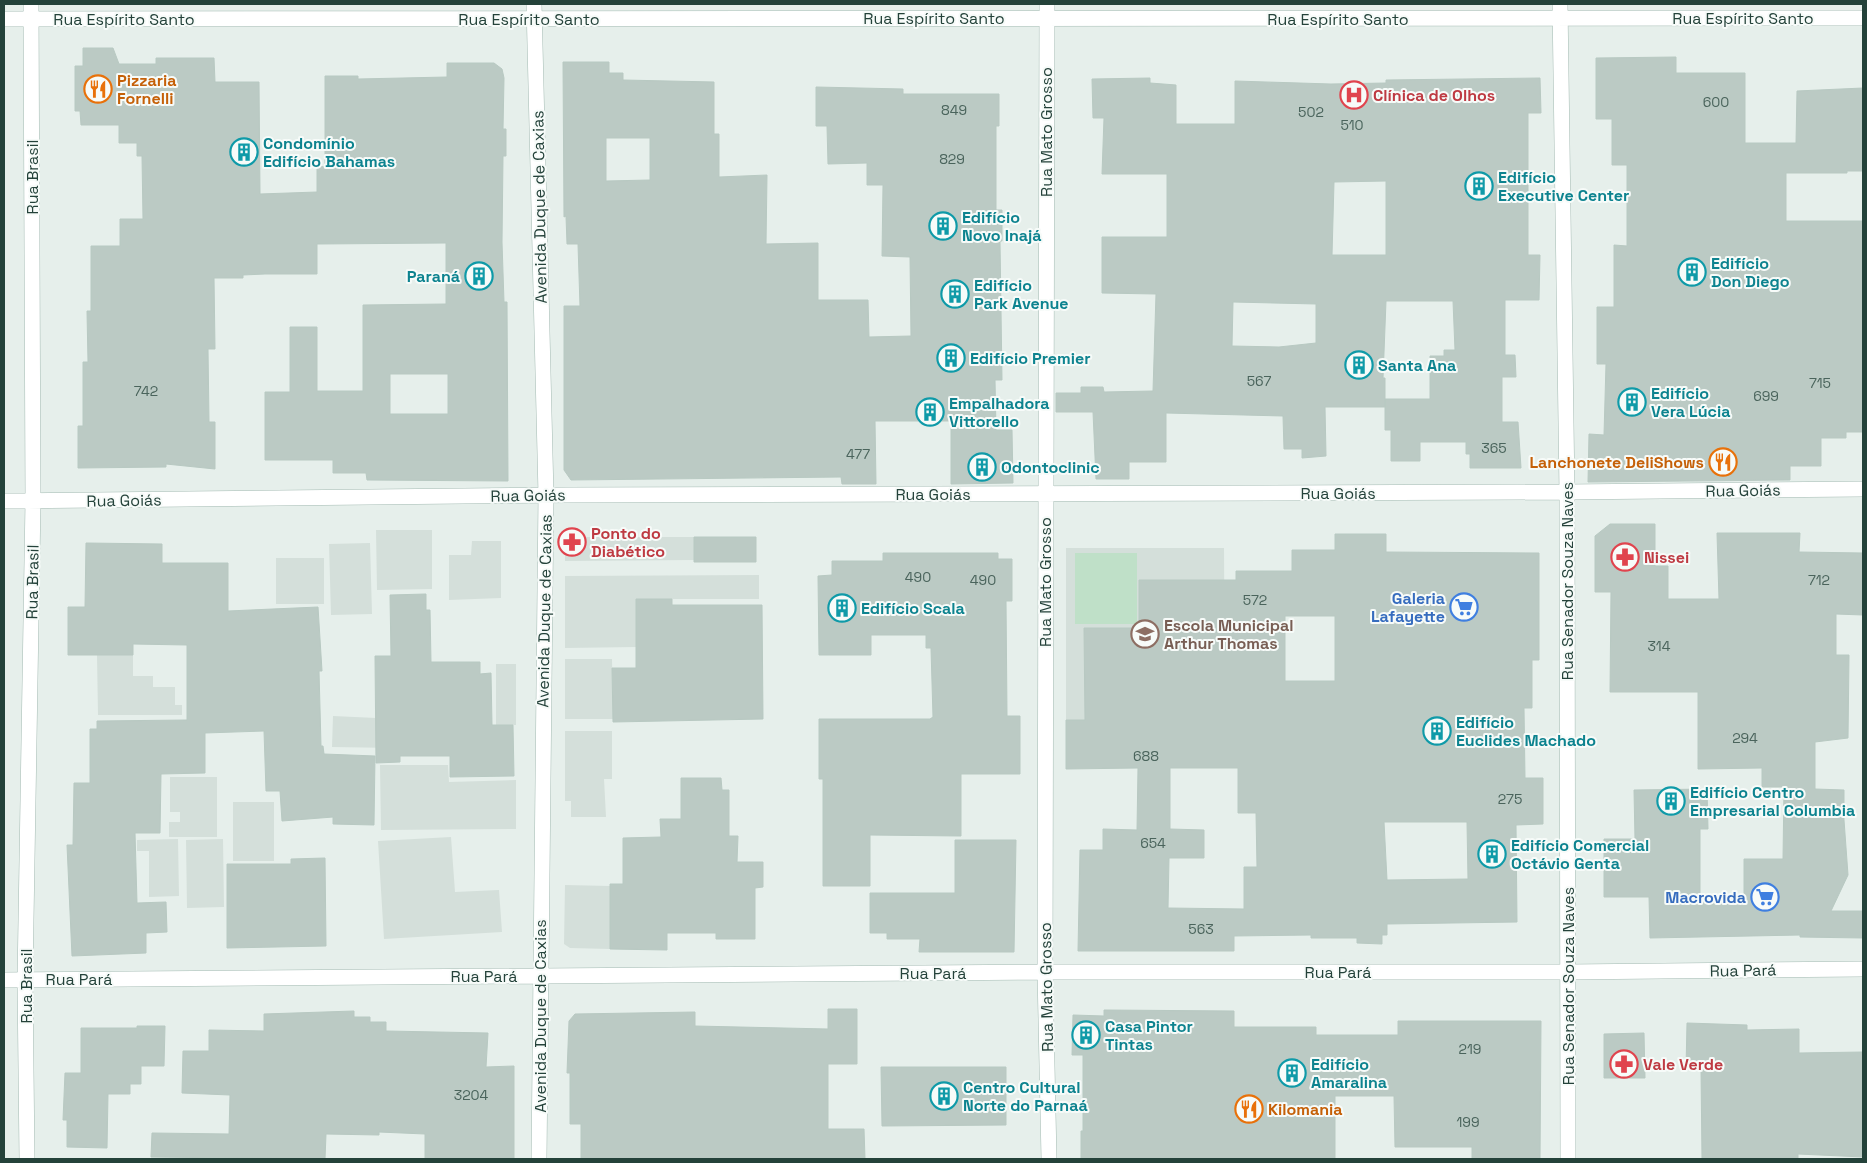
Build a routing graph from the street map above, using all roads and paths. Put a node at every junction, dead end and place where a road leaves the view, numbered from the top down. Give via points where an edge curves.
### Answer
1 (31, 4) edge
2 (534, 11) edge
3 (1047, 11) edge
4 (1560, 11) edge
5 (1863, 18) edge
6 (4, 19) edge
7 (31, 19) junction
8 (1863, 489) edge
9 (1567, 492) junction
10 (1045, 494) junction
11 (546, 495) junction
12 (4, 501) edge
13 (33, 501) junction
14 (1863, 969) edge
15 (1045, 972) junction
16 (1569, 972) junction
17 (540, 975) junction
18 (4, 980) edge
19 (25, 980) junction
20 (27, 1159) edge
21 (539, 1159) edge
22 (1049, 1159) edge
23 (1568, 1159) edge

1 - 7 street, Rua Brasil
2 - 3 street, Rua Espírito Santo
2 - 7 street, Rua Espírito Santo
2 - 11 street, Avenida Duque de Caxias
3 - 4 street, Rua Espírito Santo
3 - 10 street, Rua Mato Grosso
4 - 5 street, Rua Espírito Santo
4 - 9 street, Rua Senador Souza Naves
6 - 7 street, Rua Espírito Santo
7 - 13 street, Rua Brasil
8 - 9 street, Rua Goiás
9 - 10 street, Rua Goiás
9 - 16 street, Rua Senador Souza Naves
10 - 11 street, Rua Goiás
10 - 15 street, Rua Mato Grosso
11 - 13 street, Rua Goiás
11 - 17 street, Avenida Duque de Caxias
12 - 13 street, Rua Goiás
13 - 19 street, Rua Brasil
14 - 16 street, Rua Pará
15 - 16 street, Rua Pará
15 - 17 street, Rua Pará
15 - 22 street, Rua Mato Grosso
16 - 23 street, Rua Senador Souza Naves
17 - 19 street, Rua Pará
17 - 21 street, Avenida Duque de Caxias
18 - 19 street, Rua Pará
19 - 20 street, Rua Brasil

